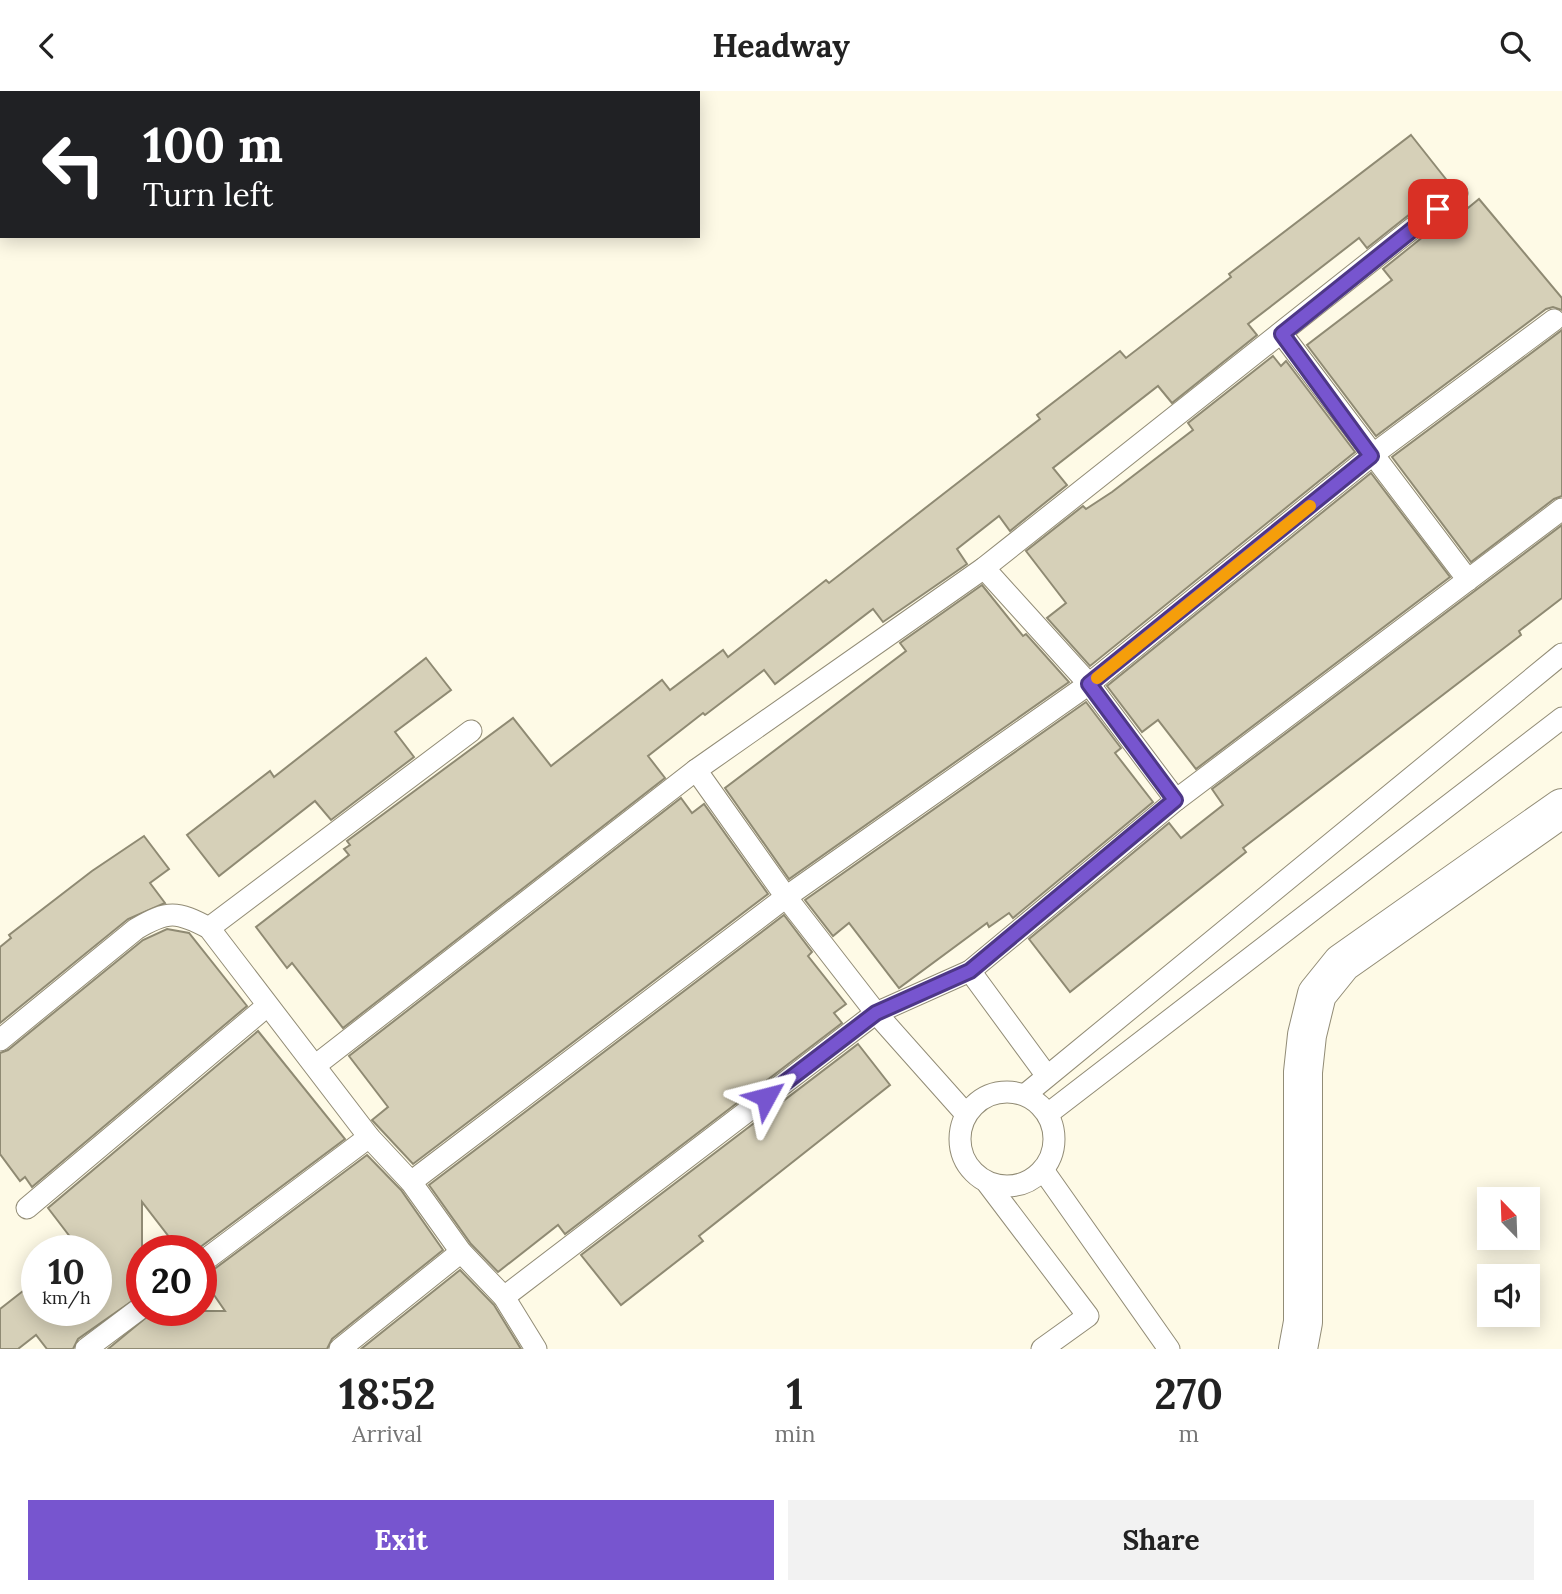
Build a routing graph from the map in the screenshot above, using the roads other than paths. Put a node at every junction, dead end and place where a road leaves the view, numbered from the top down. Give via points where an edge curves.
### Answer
1 (1457, 193) dead end
2 (1554, 320) dead end
3 (1282, 334) junction
4 (1371, 456) junction
5 (1562, 509) edge
6 (984, 568) junction
7 (1468, 580) junction
8 (1562, 654) edge
9 (1089, 684) junction
10 (1562, 718) edge
11 (471, 731) dead end
12 (696, 770) junction
13 (1175, 800) junction
14 (1562, 808) edge
15 (786, 897) junction
16 (209, 928) junction
17 (970, 971) junction
18 (267, 1006) junction
19 (876, 1013) junction
20 (0, 1040) edge
21 (316, 1065) junction
22 (1047, 1076) junction
23 (1026, 1094) junction
24 (965, 1113) junction
25 (1049, 1113) junction
26 (369, 1137) junction
27 (1043, 1170) junction
28 (411, 1182) junction
29 (988, 1184) junction
30 (27, 1208) dead end
31 (217, 1250) edge
32 (461, 1252) junction
33 (504, 1297) junction
34 (126, 1319) edge
35 (86, 1349) edge
36 (340, 1349) edge
37 (536, 1349) edge
38 (1042, 1349) edge
39 (1169, 1349) edge
40 (1298, 1349) edge

1 - 3 lane
2 - 4 lane
3 - 4 lane
3 - 6 lane
4 - 7 lane
4 - 9 lane
5 - 7 lane
6 - 9 lane
6 - 12 lane
7 - 13 lane
8 - 22 lane
9 - 13 lane
9 - 15 lane
10 - 25 lane
11 - 16 lane
12 - 15 lane
12 - 21 lane
13 - 17 lane
14 - 40 street via 1342,964 1317,994 1303,1072 1303,1322
15 - 19 lane
15 - 28 lane
16 - 18 lane
16 - 20 lane via 180,913 155,917
17 - 19 lane
17 - 22 lane
18 - 21 lane
18 - 30 lane
19 - 24 lane
19 - 33 lane
21 - 26 lane
22 - 23 lane
23 - 24 lane via 992,1092
23 - 25 lane
24 - 29 lane via 958,1140 966,1167
25 - 27 lane via 1055,1143
26 - 28 lane
26 - 31 lane
27 - 29 lane via 1018,1186
27 - 39 lane
28 - 32 lane
29 - 38 lane via 1088,1316
32 - 33 lane
32 - 36 lane
33 - 37 lane
34 - 35 lane

